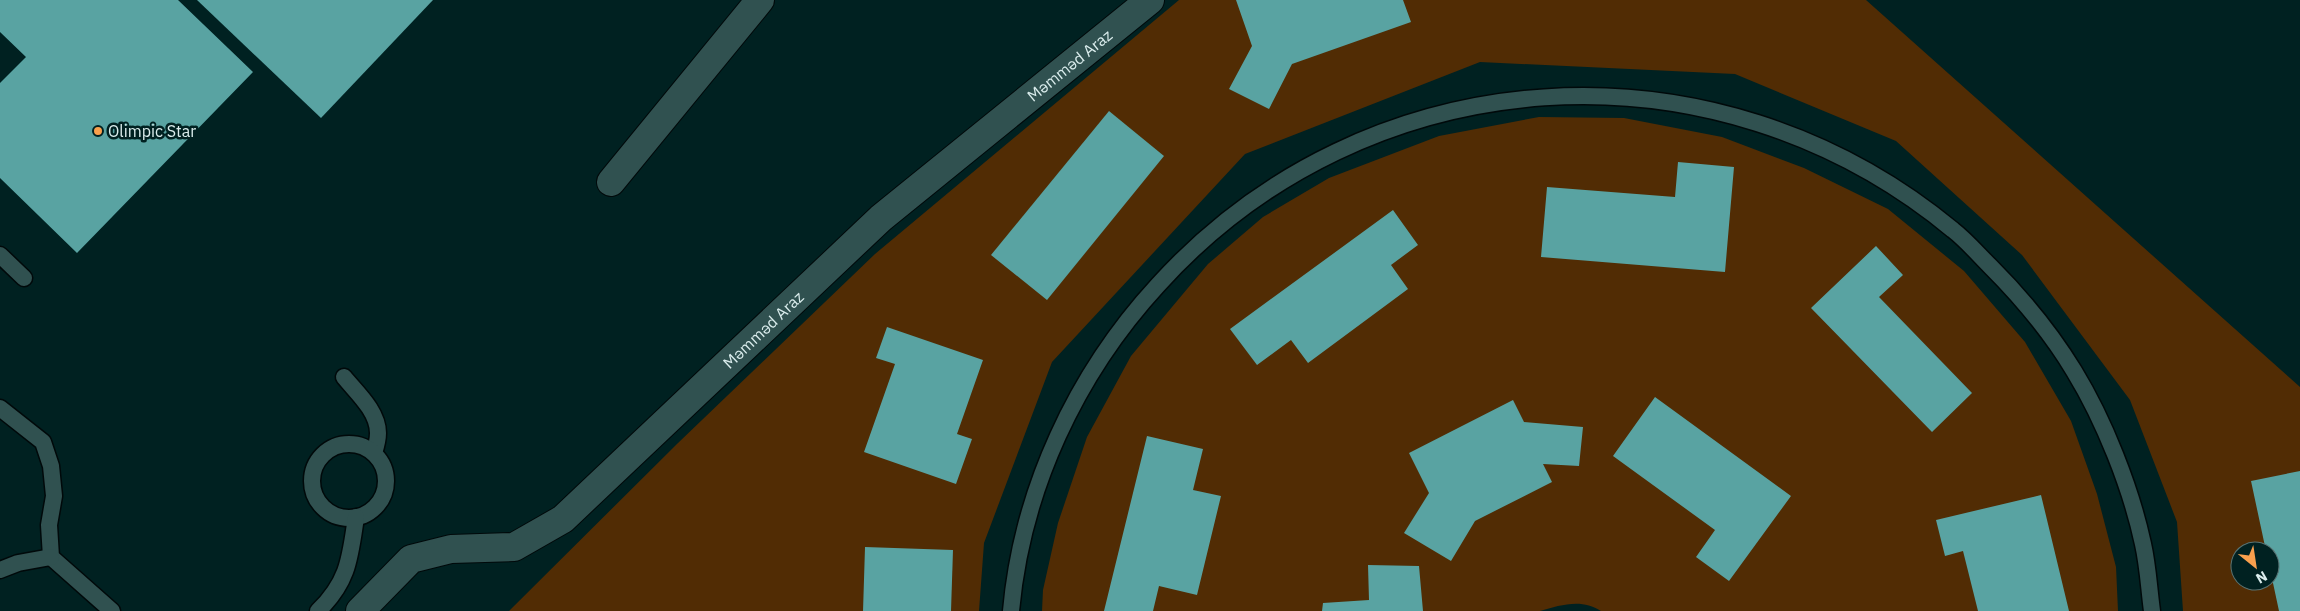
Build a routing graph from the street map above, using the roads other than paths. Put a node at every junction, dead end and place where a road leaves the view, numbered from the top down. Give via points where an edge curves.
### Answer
1 (760, 0) edge
2 (1150, 0) edge
3 (611, 182) dead end
4 (0, 255) edge
5 (24, 278) dead end
6 (344, 376) dead end
7 (0, 408) edge
8 (374, 453) junction
9 (356, 517) junction
10 (51, 557) junction
11 (0, 570) edge
12 (112, 611) edge
13 (318, 611) edge
14 (360, 611) edge
15 (1011, 611) edge
16 (2152, 611) edge

1 - 3 street
2 - 14 street, Məmməd Araz via 881,218 563,519 514,547 450,549 412,560
4 - 5 lane
6 - 8 lane via 368,406 375,422 378,433
7 - 10 lane via 43,442 51,466 54,496 49,525
8 - 9 lane via 383,463 386,488 372,510
8 - 9 lane via 357,445 338,445 326,451 313,473 312,486 324,509 335,515
9 - 13 lane via 349,565 332,598
10 - 11 lane
10 - 12 lane
15 - 16 lane via 1015,572 1038,482 1076,397 1127,319 1189,250 1262,192 1344,147 1431,115 1522,98 1615,96 1708,108 1796,135 1880,177 1955,231 2020,296 2074,371 2116,454 2143,543

